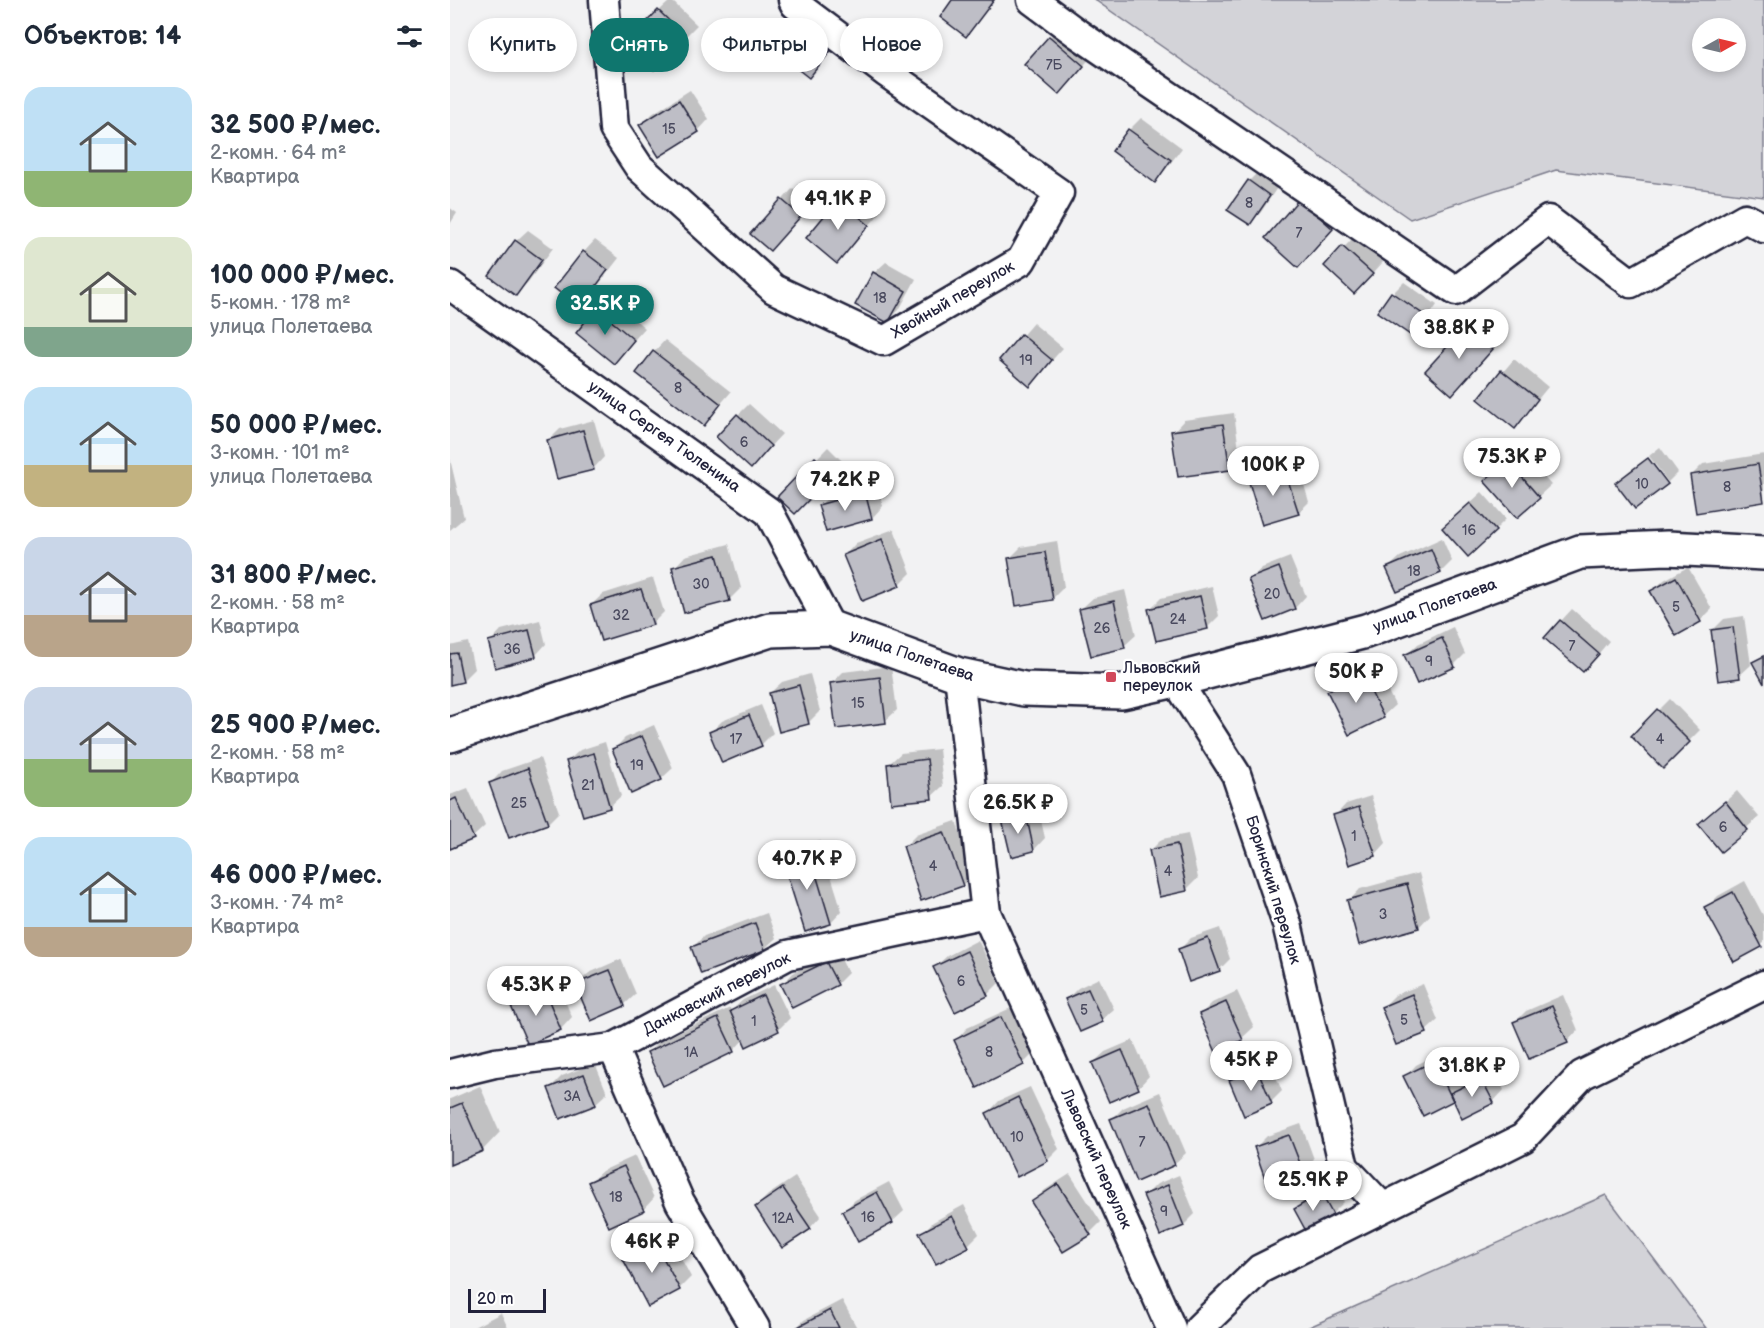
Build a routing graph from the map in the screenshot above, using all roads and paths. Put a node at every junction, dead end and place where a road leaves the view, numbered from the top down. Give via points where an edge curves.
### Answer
1 (604, 0) edge
2 (793, 0) edge
3 (1032, 0) edge
4 (1764, 228) edge
5 (450, 285) edge
6 (1764, 553) edge
7 (831, 628) junction
8 (959, 675) junction
9 (1176, 680) junction
10 (450, 735) edge
11 (986, 913) junction
12 (1764, 985) edge
13 (613, 1048) junction
14 (450, 1074) edge
15 (1382, 1207) junction
16 (755, 1328) edge
17 (1171, 1328) edge
18 (1199, 1328) edge

1 - 2 street, Хвойный переулок via 614,129 639,168 774,289 884,341 1021,261 1059,193 887,73
3 - 4 street via 1456,291 1548,220 1631,283 1745,218
5 - 7 street, улица Сергея Тюленина via 769,512
6 - 9 street, улица Полетаева via 1667,548 1580,552 1366,631
7 - 8 street, улица Полетаева
7 - 10 street, улица Полетаева via 770,630
8 - 9 street, улица Полетаева via 1024,689 1122,692
8 - 11 street, Львовский переулок
9 - 15 street, Боринский переулок via 1236,774 1287,924 1344,1167
11 - 13 street, Данковский переулок via 789,955
11 - 17 street, Львовский переулок
12 - 15 street via 1582,1075 1524,1138
13 - 14 street, Данковский переулок via 495,1063
13 - 16 street via 680,1202
15 - 18 street via 1260,1269

